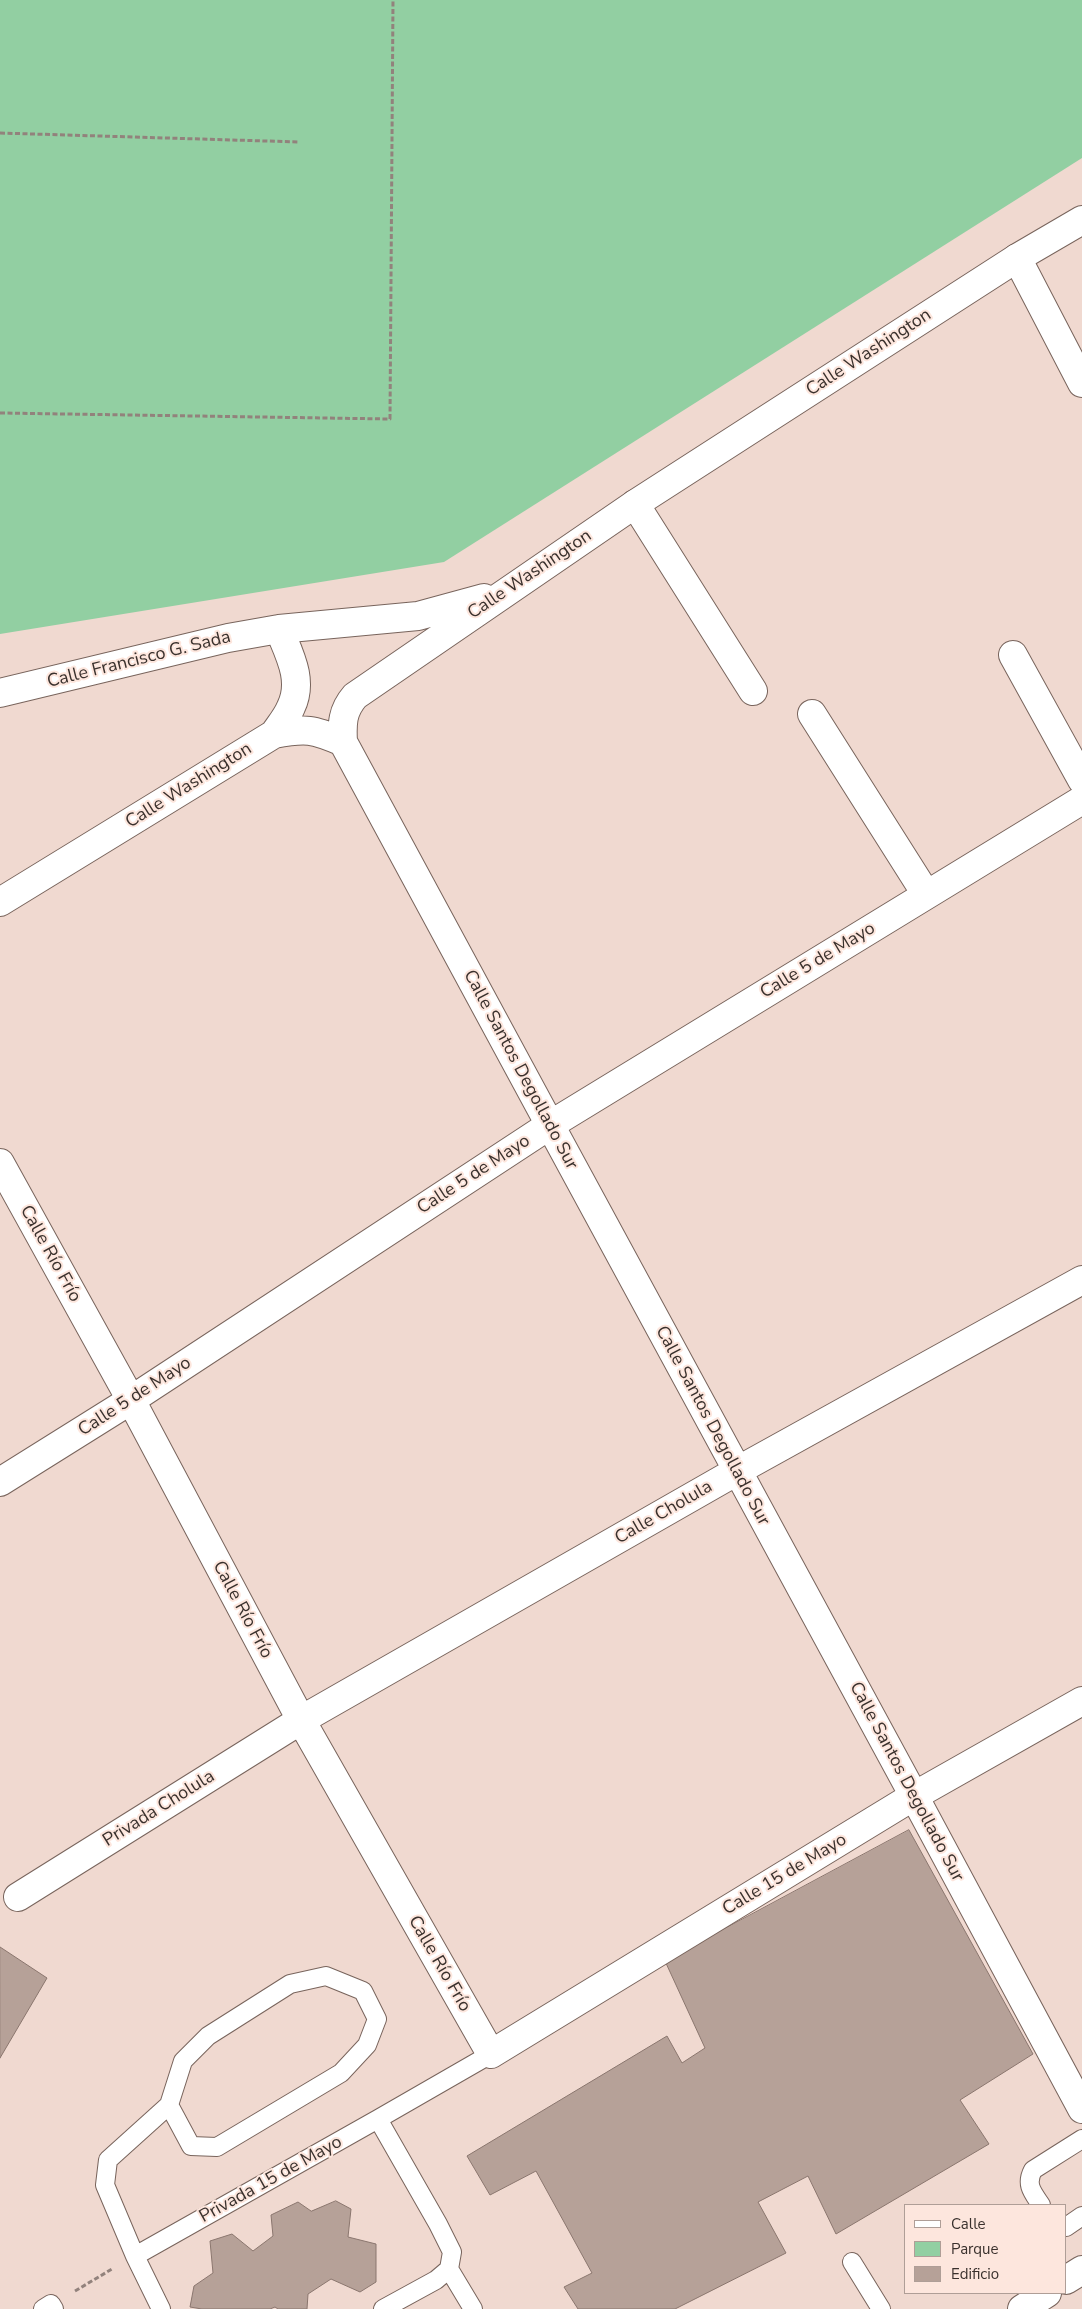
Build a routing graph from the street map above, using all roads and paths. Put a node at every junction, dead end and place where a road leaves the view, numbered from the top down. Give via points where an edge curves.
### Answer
1 (393, 0) edge
2 (0, 133) edge
3 (299, 142) dead end
4 (1082, 220) edge
5 (1017, 258) junction
6 (1082, 383) edge
7 (0, 413) edge
8 (635, 504) junction
9 (507, 591) junction
10 (279, 629) junction
11 (1013, 656) dead end
12 (753, 691) dead end
13 (0, 693) edge
14 (812, 714) dead end
15 (274, 734) junction
16 (343, 742) junction
17 (1082, 780) edge
18 (1082, 800) edge
19 (926, 894) junction
20 (0, 902) edge
21 (550, 1125) junction
22 (0, 1163) edge
23 (1082, 1280) edge
24 (131, 1400) junction
25 (737, 1471) junction
26 (0, 1482) edge
27 (1082, 1701) edge
28 (300, 1720) junction
29 (914, 1796) junction
30 (18, 1897) dead end
31 (491, 2054) junction
32 (1079, 2096) edge
33 (169, 2105) junction
34 (378, 2119) junction
35 (1082, 2139) edge
36 (1041, 2204) edge
37 (1082, 2216) edge
38 (1067, 2226) edge
39 (135, 2256) junction
40 (852, 2262) dead end
41 (449, 2269) junction
42 (1082, 2270) edge
43 (1067, 2279) edge
44 (1045, 2294) edge
45 (49, 2308) edge
46 (161, 2309) edge
47 (383, 2309) edge
48 (473, 2309) edge
49 (882, 2309) edge
50 (1022, 2309) edge

1 - 7 path via 390,419
2 - 3 path
4 - 5 street, Calle Washington
5 - 6 street
5 - 8 street, Calle Washington
8 - 9 street, Calle Washington
8 - 12 street
9 - 10 street, Calle Francisco G. Sada via 418,616
9 - 16 street, Calle Washington via 355,696 345,707
10 - 13 street, Calle Francisco G. Sada via 228,638
10 - 15 street via 296,673 297,689 291,708
11 - 17 street
14 - 19 street
15 - 16 street, Calle Washington via 300,729 317,731
15 - 20 street, Calle Washington
16 - 21 street, Calle Santos Degollado Sur
18 - 19 street, Calle 5 de Mayo
19 - 21 street, Calle 5 de Mayo
21 - 24 street, Calle 5 de Mayo
21 - 25 street, Calle Santos Degollado Sur
22 - 24 street, Calle Río Frío
23 - 25 street, Calle Cholula
24 - 26 street, Calle 5 de Mayo
24 - 28 street, Calle Río Frío
25 - 28 street, Calle Cholula
25 - 29 street, Calle Santos Degollado Sur
27 - 29 street, Calle 15 de Mayo
28 - 30 street, Privada Cholula
28 - 31 street, Calle Río Frío
29 - 31 street, Calle 15 de Mayo
29 - 32 street, Calle Santos Degollado Sur
31 - 34 lane, Privada 15 de Mayo
33 - 33 lane via 184,2061 190,2054 208,2036 290,1984 326,1976 363,1991 377,2019 367,2045 341,2073 218,2146 191,2146
33 - 39 lane via 108,2160 105,2185
34 - 39 lane, Privada 15 de Mayo
34 - 41 lane via 452,2252
35 - 36 lane via 1033,2170 1028,2186
37 - 38 lane
39 - 45 path
39 - 46 lane
40 - 49 lane
41 - 47 lane via 436,2280
41 - 48 lane
42 - 43 street
44 - 50 street

